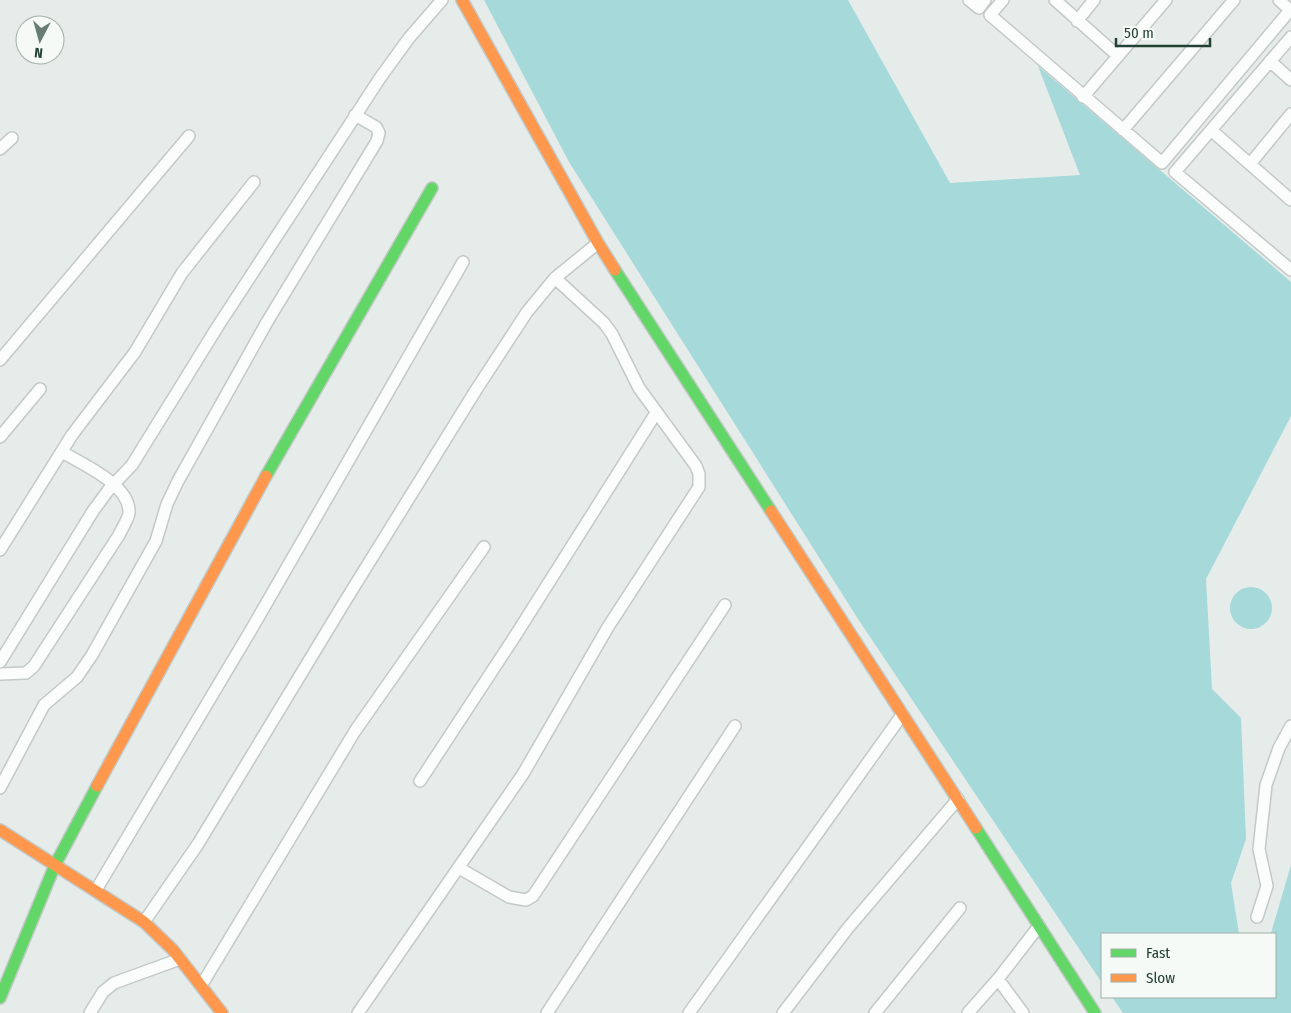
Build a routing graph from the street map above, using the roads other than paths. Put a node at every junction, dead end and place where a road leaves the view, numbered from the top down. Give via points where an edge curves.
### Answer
1 (442, 0) edge
2 (462, 0) edge
3 (969, 0) edge
4 (986, 0) edge
5 (1003, 0) edge
6 (1054, 0) edge
7 (1094, 0) edge
8 (1166, 0) edge
9 (1234, 0) edge
10 (1279, 0) edge
11 (1291, 10) edge
12 (1077, 21) junction
13 (1291, 37) edge
14 (1118, 56) junction
15 (1270, 61) junction
16 (1291, 80) edge
17 (1084, 96) junction
18 (1291, 114) edge
19 (355, 115) junction
20 (1123, 130) junction
21 (1211, 130) junction
22 (188, 136) dead end
23 (12, 138) dead end
24 (0, 149) edge
25 (1250, 164) junction
26 (254, 182) dead end
27 (432, 188) dead end
28 (1289, 195) edge
29 (598, 243) junction
30 (463, 262) dead end
31 (1291, 270) edge
32 (556, 278) junction
33 (0, 360) edge
34 (40, 389) dead end
35 (656, 413) junction
36 (0, 437) edge
37 (62, 452) junction
38 (114, 483) junction
39 (484, 547) dead end
40 (0, 550) edge
41 (725, 605) dead end
42 (0, 662) edge
43 (0, 674) edge
44 (902, 715) junction
45 (735, 726) dead end
46 (1291, 726) edge
47 (420, 780) dead end
48 (0, 788) edge
49 (958, 799) junction
50 (0, 830) edge
51 (55, 864) junction
52 (459, 868) junction
53 (96, 890) junction
54 (960, 908) dead end
55 (1257, 917) dead end
56 (144, 922) junction
57 (1039, 926) junction
58 (180, 959) junction
59 (998, 979) junction
60 (201, 986) junction
61 (0, 998) edge
62 (90, 1013) edge
63 (222, 1013) edge
64 (358, 1013) edge
65 (547, 1013) edge
66 (689, 1013) edge
67 (783, 1013) edge
68 (875, 1013) edge
69 (968, 1013) edge
70 (1023, 1013) edge
71 (1095, 1013) edge

1 - 19 street via 409,38
2 - 29 street
3 - 4 street via 979,8
5 - 17 street via 990,15
6 - 12 street
7 - 12 street
8 - 14 street
9 - 20 street
10 - 11 street
11 - 20 street via 1162,163
12 - 14 street
13 - 15 street
14 - 17 street
15 - 16 street
15 - 21 street
17 - 20 street
18 - 25 street
19 - 38 street via 132,465
19 - 48 street via 376,126 377,140 267,322 178,481 167,504 156,542 92,655 76,677 44,705
21 - 25 street
21 - 31 street via 1175,172
22 - 33 street
23 - 24 street
25 - 28 street
26 - 37 street via 182,274 135,352
27 - 51 street via 229,540
29 - 32 street
29 - 44 street
30 - 53 street via 251,630
32 - 35 street via 604,323
32 - 56 street via 527,312 476,390 198,844
34 - 36 street
35 - 47 street
35 - 52 street via 696,466 700,481 697,494 608,627 522,774
37 - 38 street
37 - 40 street
38 - 42 street via 93,511
38 - 43 street via 128,507 127,519 119,535 34,666 26,673
39 - 60 street via 355,731
41 - 52 street via 533,896 526,900 509,897
44 - 49 street
44 - 66 street
45 - 65 street
46 - 55 street via 1266,785 1258,849 1267,886
49 - 57 street
49 - 67 street via 848,928
50 - 51 street
51 - 53 street
51 - 61 street
52 - 64 street
53 - 56 street
54 - 68 street
56 - 58 street
57 - 59 street
57 - 71 street
58 - 60 street
58 - 62 street via 114,983 103,992
59 - 69 street
59 - 70 street
60 - 63 street

